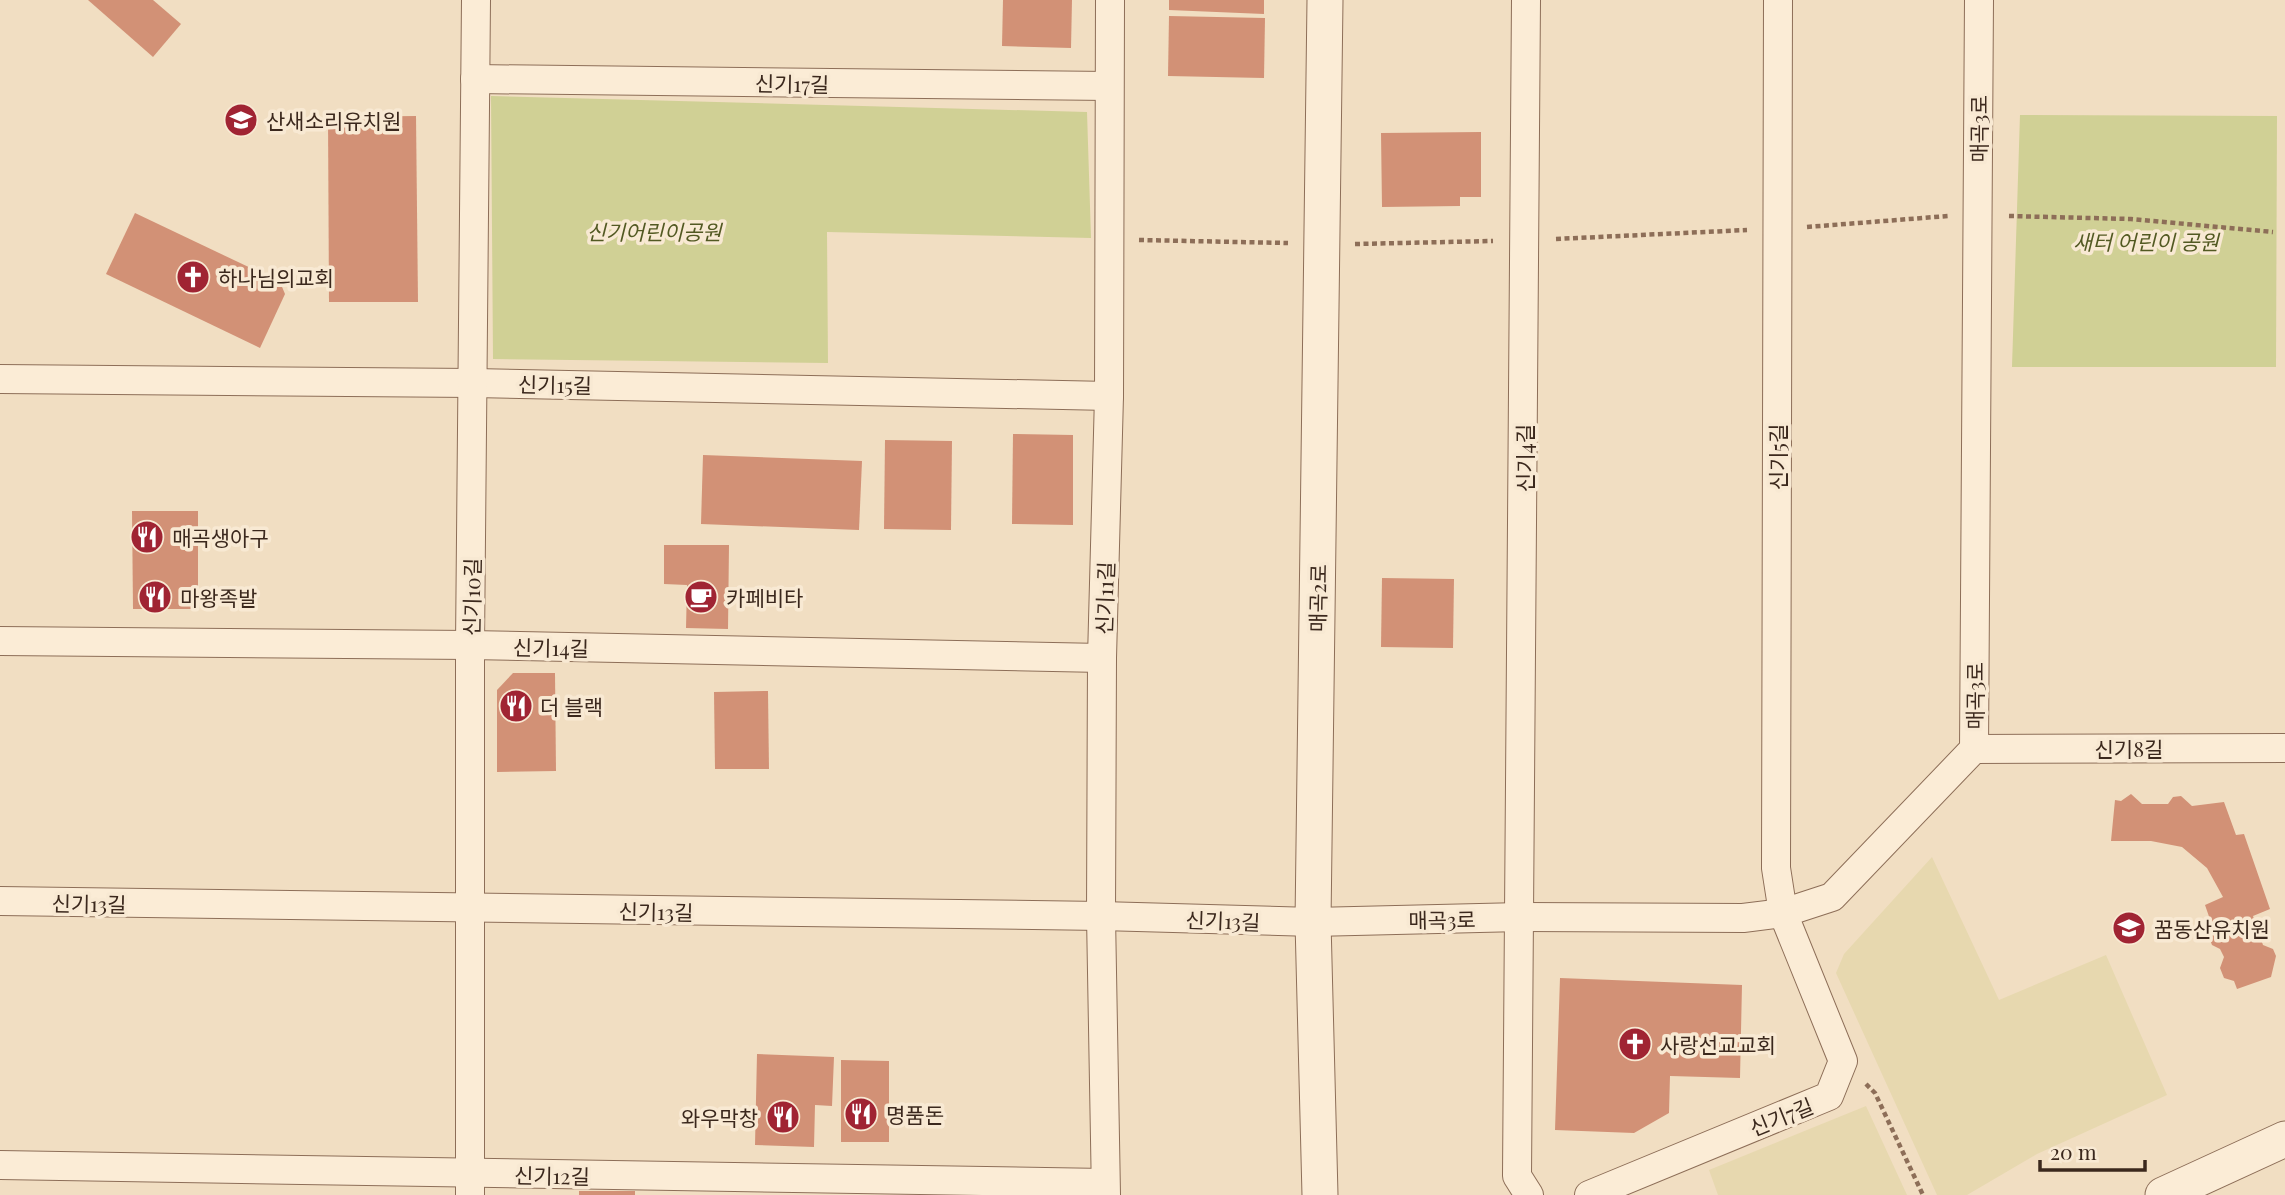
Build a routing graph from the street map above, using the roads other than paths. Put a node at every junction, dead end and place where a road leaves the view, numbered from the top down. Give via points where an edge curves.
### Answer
1 (476, 0) edge
2 (1110, 0) edge
3 (1325, 0) edge
4 (1526, 0) edge
5 (1778, 0) edge
6 (1979, 0) edge
7 (475, 79) junction
8 (1109, 86) junction
9 (0, 379) edge
10 (474, 383) junction
11 (1109, 396) junction
12 (0, 641) edge
13 (470, 645) junction
14 (1102, 658) junction
15 (2285, 748) edge
16 (1974, 749) junction
17 (0, 901) edge
18 (472, 909) junction
19 (1783, 913) junction
20 (1101, 916) junction
21 (1521, 917) junction
22 (1313, 922) junction
23 (2285, 1139) edge
24 (0, 1165) edge
25 (470, 1184) edge
26 (1105, 1189) edge
27 (1320, 1195) edge
28 (1529, 1195) edge
29 (1589, 1195) edge
30 (2163, 1195) edge

1 - 7 street, 신기10길
2 - 8 street, 신기11길
3 - 22 street, 매곡2로
4 - 21 street, 신기4길
5 - 19 street, 신기5길 via 1776,868
6 - 16 street, 매곡3로
7 - 8 street, 신기17길
7 - 10 street, 신기10길
8 - 11 street, 신기11길
9 - 10 street, 신기15길
10 - 11 street, 신기15길
10 - 13 street, 신기10길
11 - 14 street, 신기11길
12 - 13 street, 신기14길
13 - 14 street, 신기14길
13 - 18 street, 신기10길
14 - 20 street, 신기11길
15 - 16 street, 신기8길
16 - 19 street, 매곡3로 via 1832,897
17 - 18 street, 신기13길
18 - 20 street, 신기13길
18 - 25 street, 신기10길
19 - 21 street, 매곡3로 via 1743,918
19 - 29 street, 신기7길 via 1843,1060 1829,1096
20 - 22 street, 신기13길
20 - 26 street, 신기11길
21 - 22 street, 매곡3로
21 - 28 street via 1517,1176
22 - 27 street, 매곡2로
23 - 30 street
24 - 25 street, 신기12길
25 - 26 street, 신기12길

